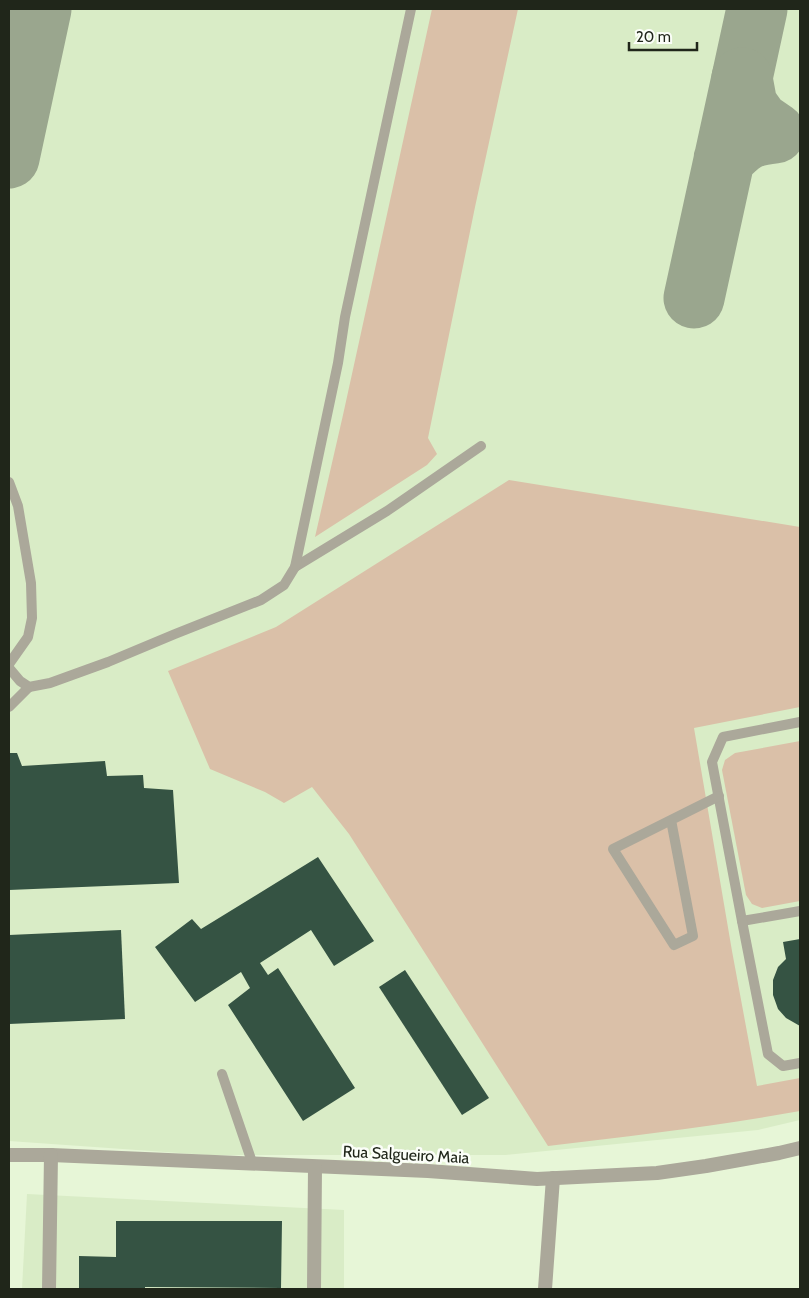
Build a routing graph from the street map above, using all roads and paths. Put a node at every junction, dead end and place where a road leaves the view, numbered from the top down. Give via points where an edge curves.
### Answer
1 (411, 9) edge
2 (481, 446) dead end
3 (9, 482) edge
4 (295, 567) junction
5 (9, 664) edge
6 (9, 668) edge
7 (29, 687) junction
8 (9, 707) edge
9 (800, 722) edge
10 (718, 796) junction
11 (671, 820) junction
12 (800, 911) edge
13 (742, 922) junction
14 (800, 1063) edge
15 (222, 1074) dead end
16 (800, 1148) edge
17 (9, 1155) edge
18 (51, 1155) junction
19 (253, 1165) junction
20 (316, 1166) junction
21 (553, 1178) junction
22 (50, 1289) edge
23 (314, 1289) edge
24 (545, 1289) edge

1 - 4 lane
2 - 4 lane via 387,511
3 - 5 lane via 18,506 31,583 32,618 28,636
4 - 7 lane via 284,585 261,600 108,662 50,683
6 - 7 lane
7 - 8 lane
9 - 10 lane via 723,736 712,762
10 - 11 lane
10 - 13 lane
11 - 11 lane via 613,849 674,945 693,936
12 - 13 lane
13 - 14 lane via 768,1054 783,1066
15 - 19 lane
16 - 21 street, Rua Salgueiro Maia via 657,1173
17 - 18 street, Rua Salgueiro Maia
18 - 19 street, Rua Salgueiro Maia
18 - 22 street
19 - 20 street, Rua Salgueiro Maia
20 - 21 street, Rua Salgueiro Maia
20 - 23 street
21 - 24 street

